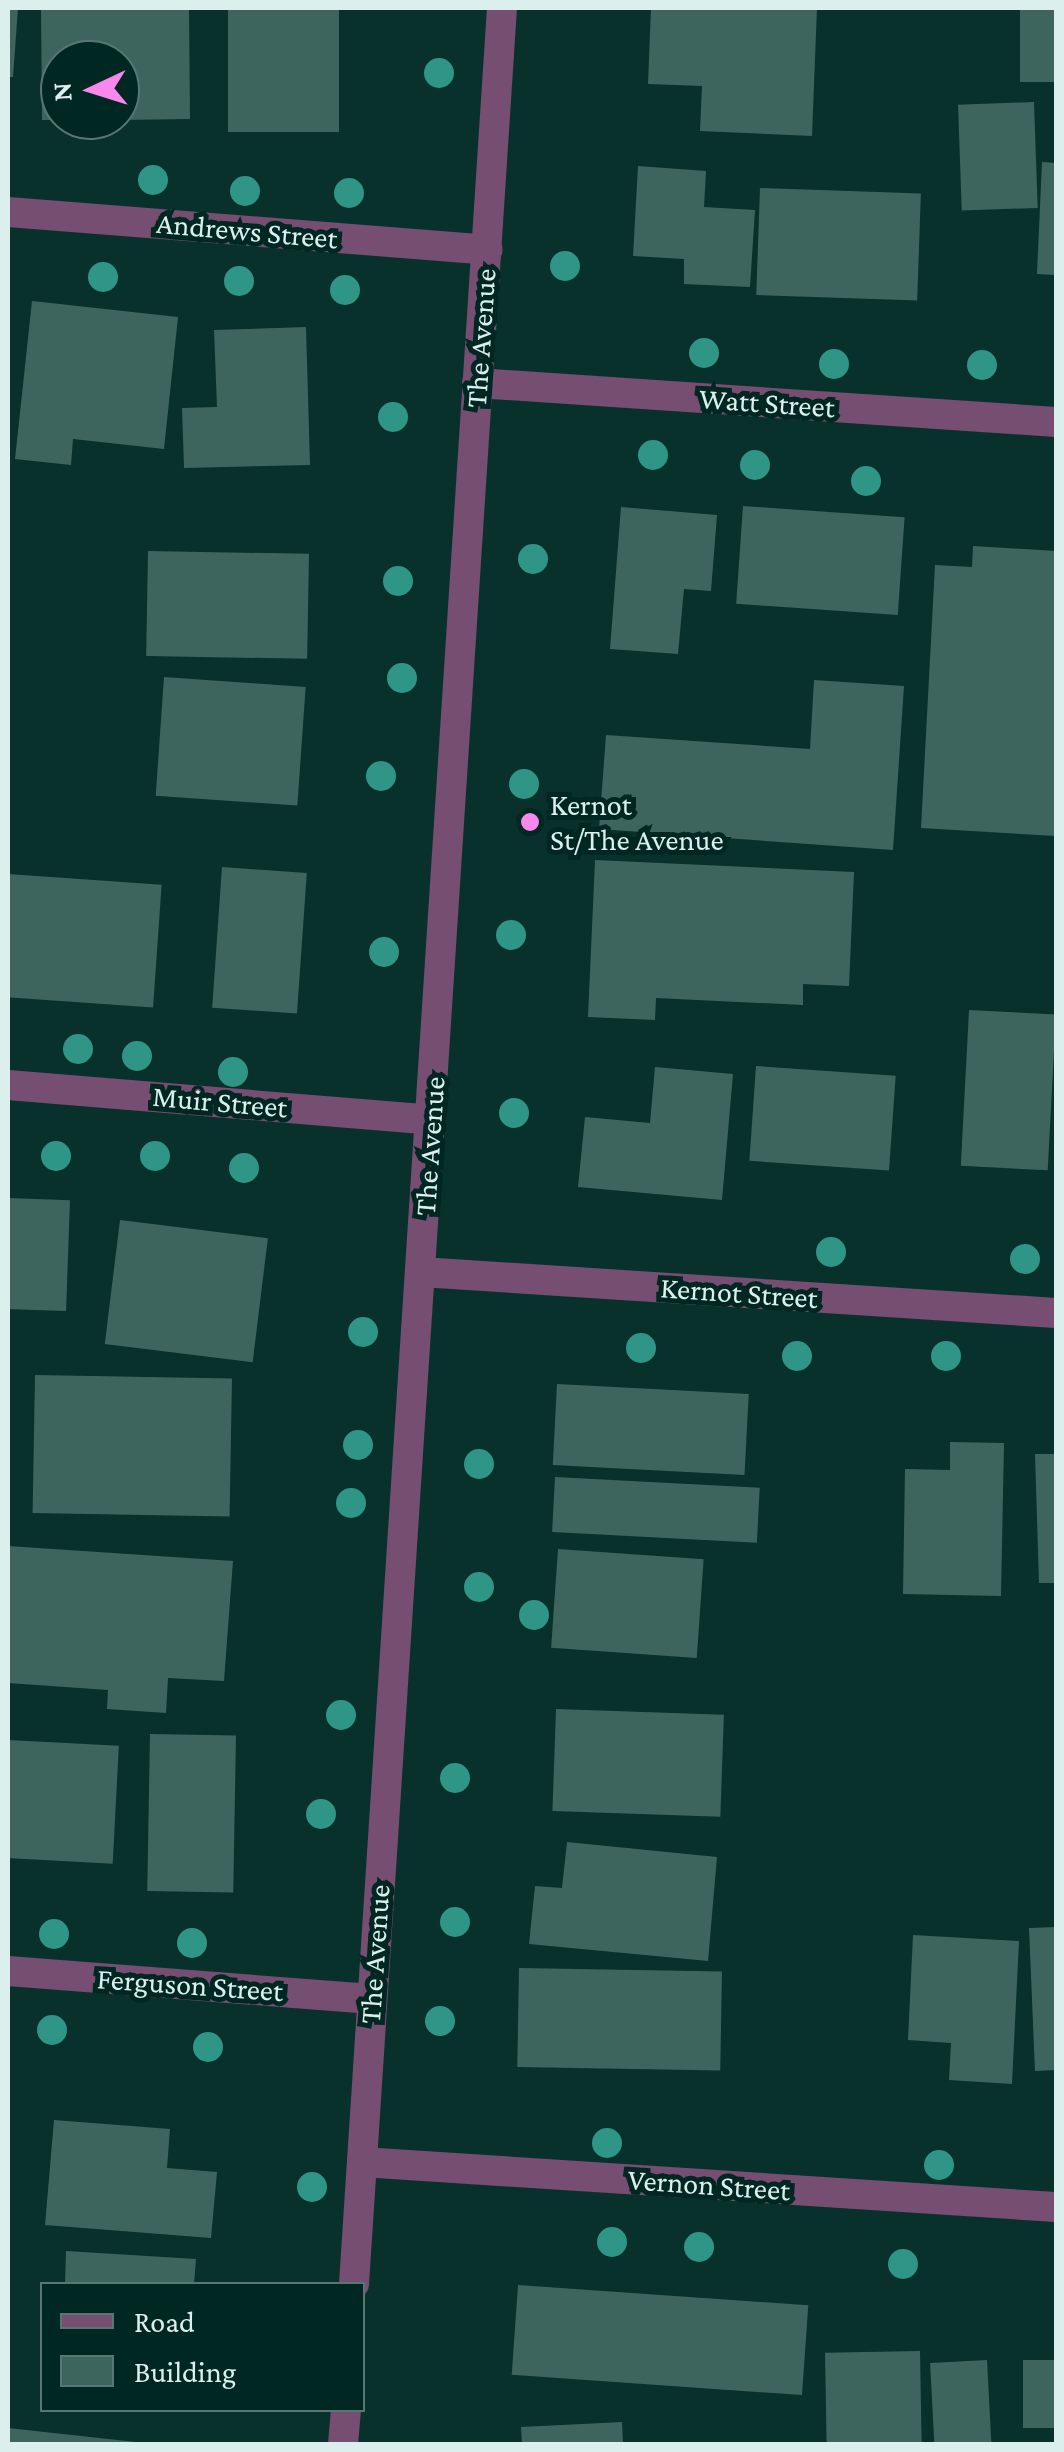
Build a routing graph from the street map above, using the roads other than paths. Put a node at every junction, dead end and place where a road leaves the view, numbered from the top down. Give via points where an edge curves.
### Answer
1 (502, 8) edge
2 (8, 212) edge
3 (487, 250) junction
4 (477, 383) junction
5 (1056, 422) edge
6 (8, 1085) edge
7 (432, 1120) junction
8 (421, 1272) junction
9 (1056, 1314) edge
10 (8, 1971) edge
11 (372, 1998) junction
12 (362, 2162) junction
13 (1056, 2207) edge
14 (354, 2282) edge
15 (346, 2412) edge
16 (343, 2444) edge

1 - 3 street, The Avenue
2 - 3 street, Andrews Street
3 - 4 street, The Avenue
4 - 5 street, Watt Street
4 - 7 street, The Avenue
6 - 7 street, Muir Street
7 - 8 street, The Avenue
8 - 9 street, Kernot Street
8 - 11 street, The Avenue
10 - 11 street, Ferguson Street
11 - 12 street, The Avenue
12 - 13 street, Vernon Street
12 - 14 street, The Avenue
15 - 16 street

